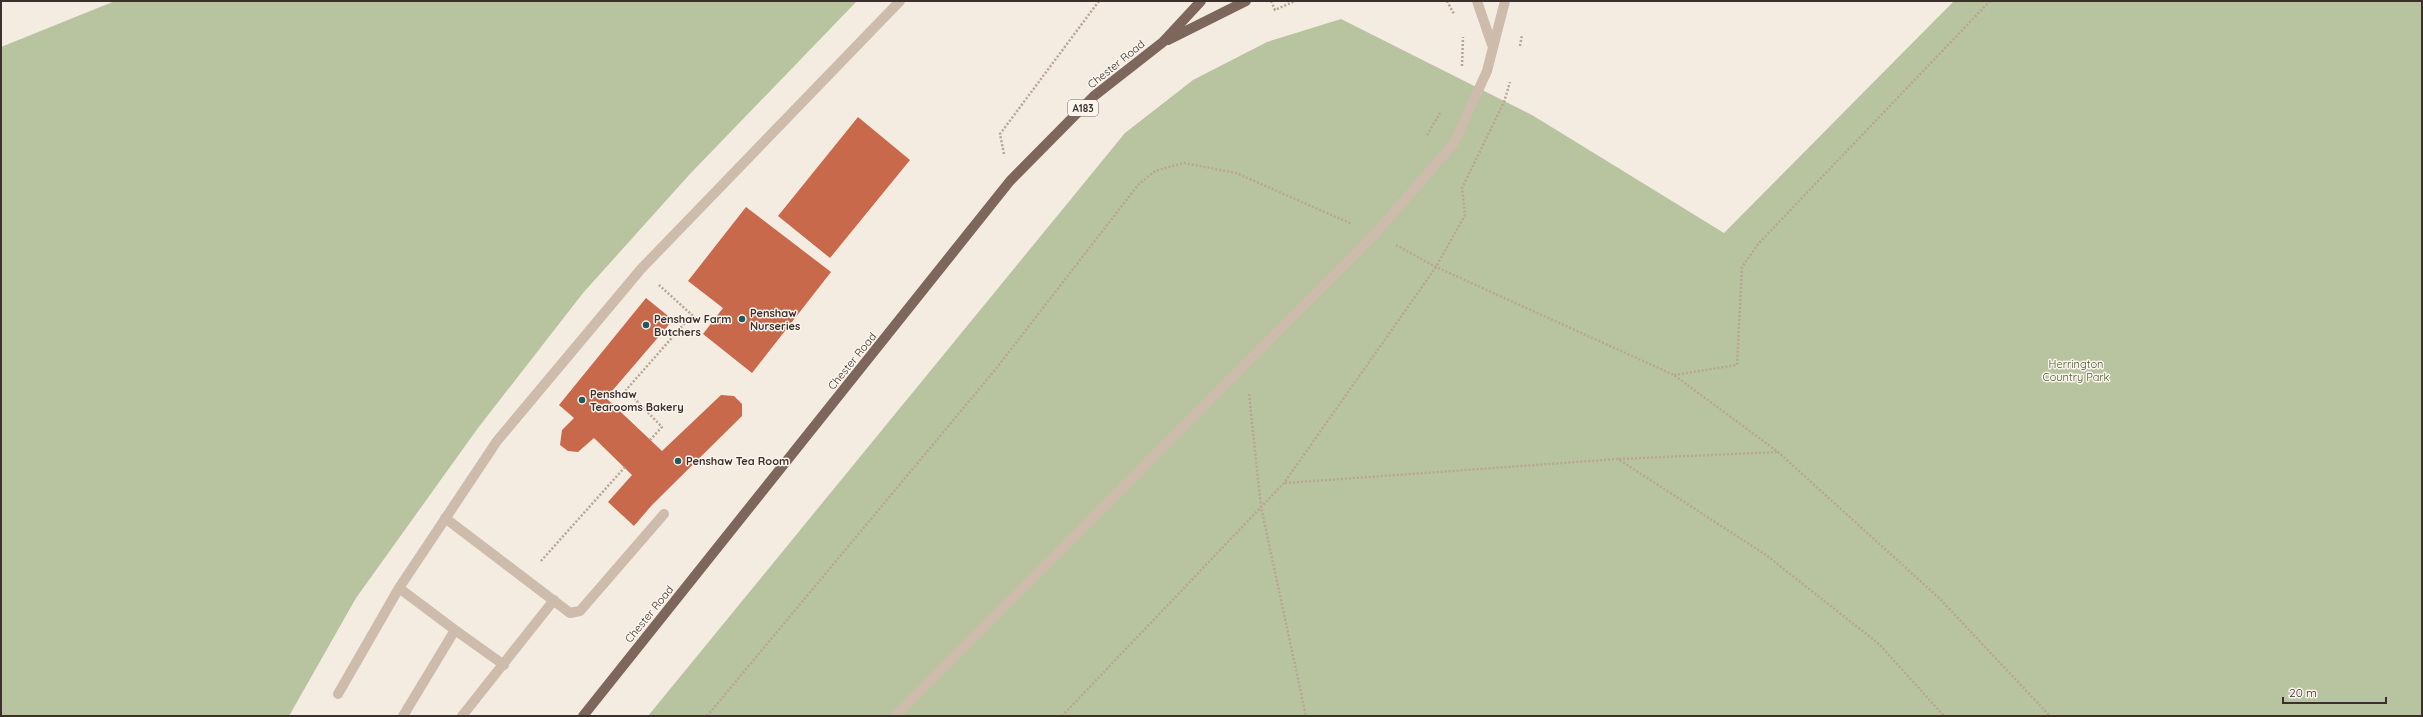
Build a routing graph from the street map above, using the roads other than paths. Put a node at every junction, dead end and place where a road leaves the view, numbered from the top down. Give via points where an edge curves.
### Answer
1 (900, 1) edge
2 (1201, 1) edge
3 (1246, 1) edge
4 (1477, 1) edge
5 (1505, 1) edge
6 (1162, 42) junction
7 (1492, 45) junction
8 (664, 514) dead end
9 (445, 518) junction
10 (399, 588) junction
11 (554, 600) junction
12 (455, 630) junction
13 (504, 665) junction
14 (338, 694) dead end
15 (403, 716) edge
16 (462, 716) edge
17 (583, 716) edge
18 (895, 716) edge

1 - 9 street via 640,269 497,441
2 - 6 main road, Chester Road / A183
3 - 6 main road, Chester Road / A183
4 - 7 street
5 - 7 street
6 - 17 main road, Chester Road / A183 via 1094,96 1010,181
7 - 18 street via 1480,90 1454,143 1375,234
8 - 11 street via 580,611 570,612
9 - 10 street
9 - 11 street
10 - 12 street
10 - 14 street
11 - 13 street
12 - 13 street
12 - 15 street
13 - 16 street

